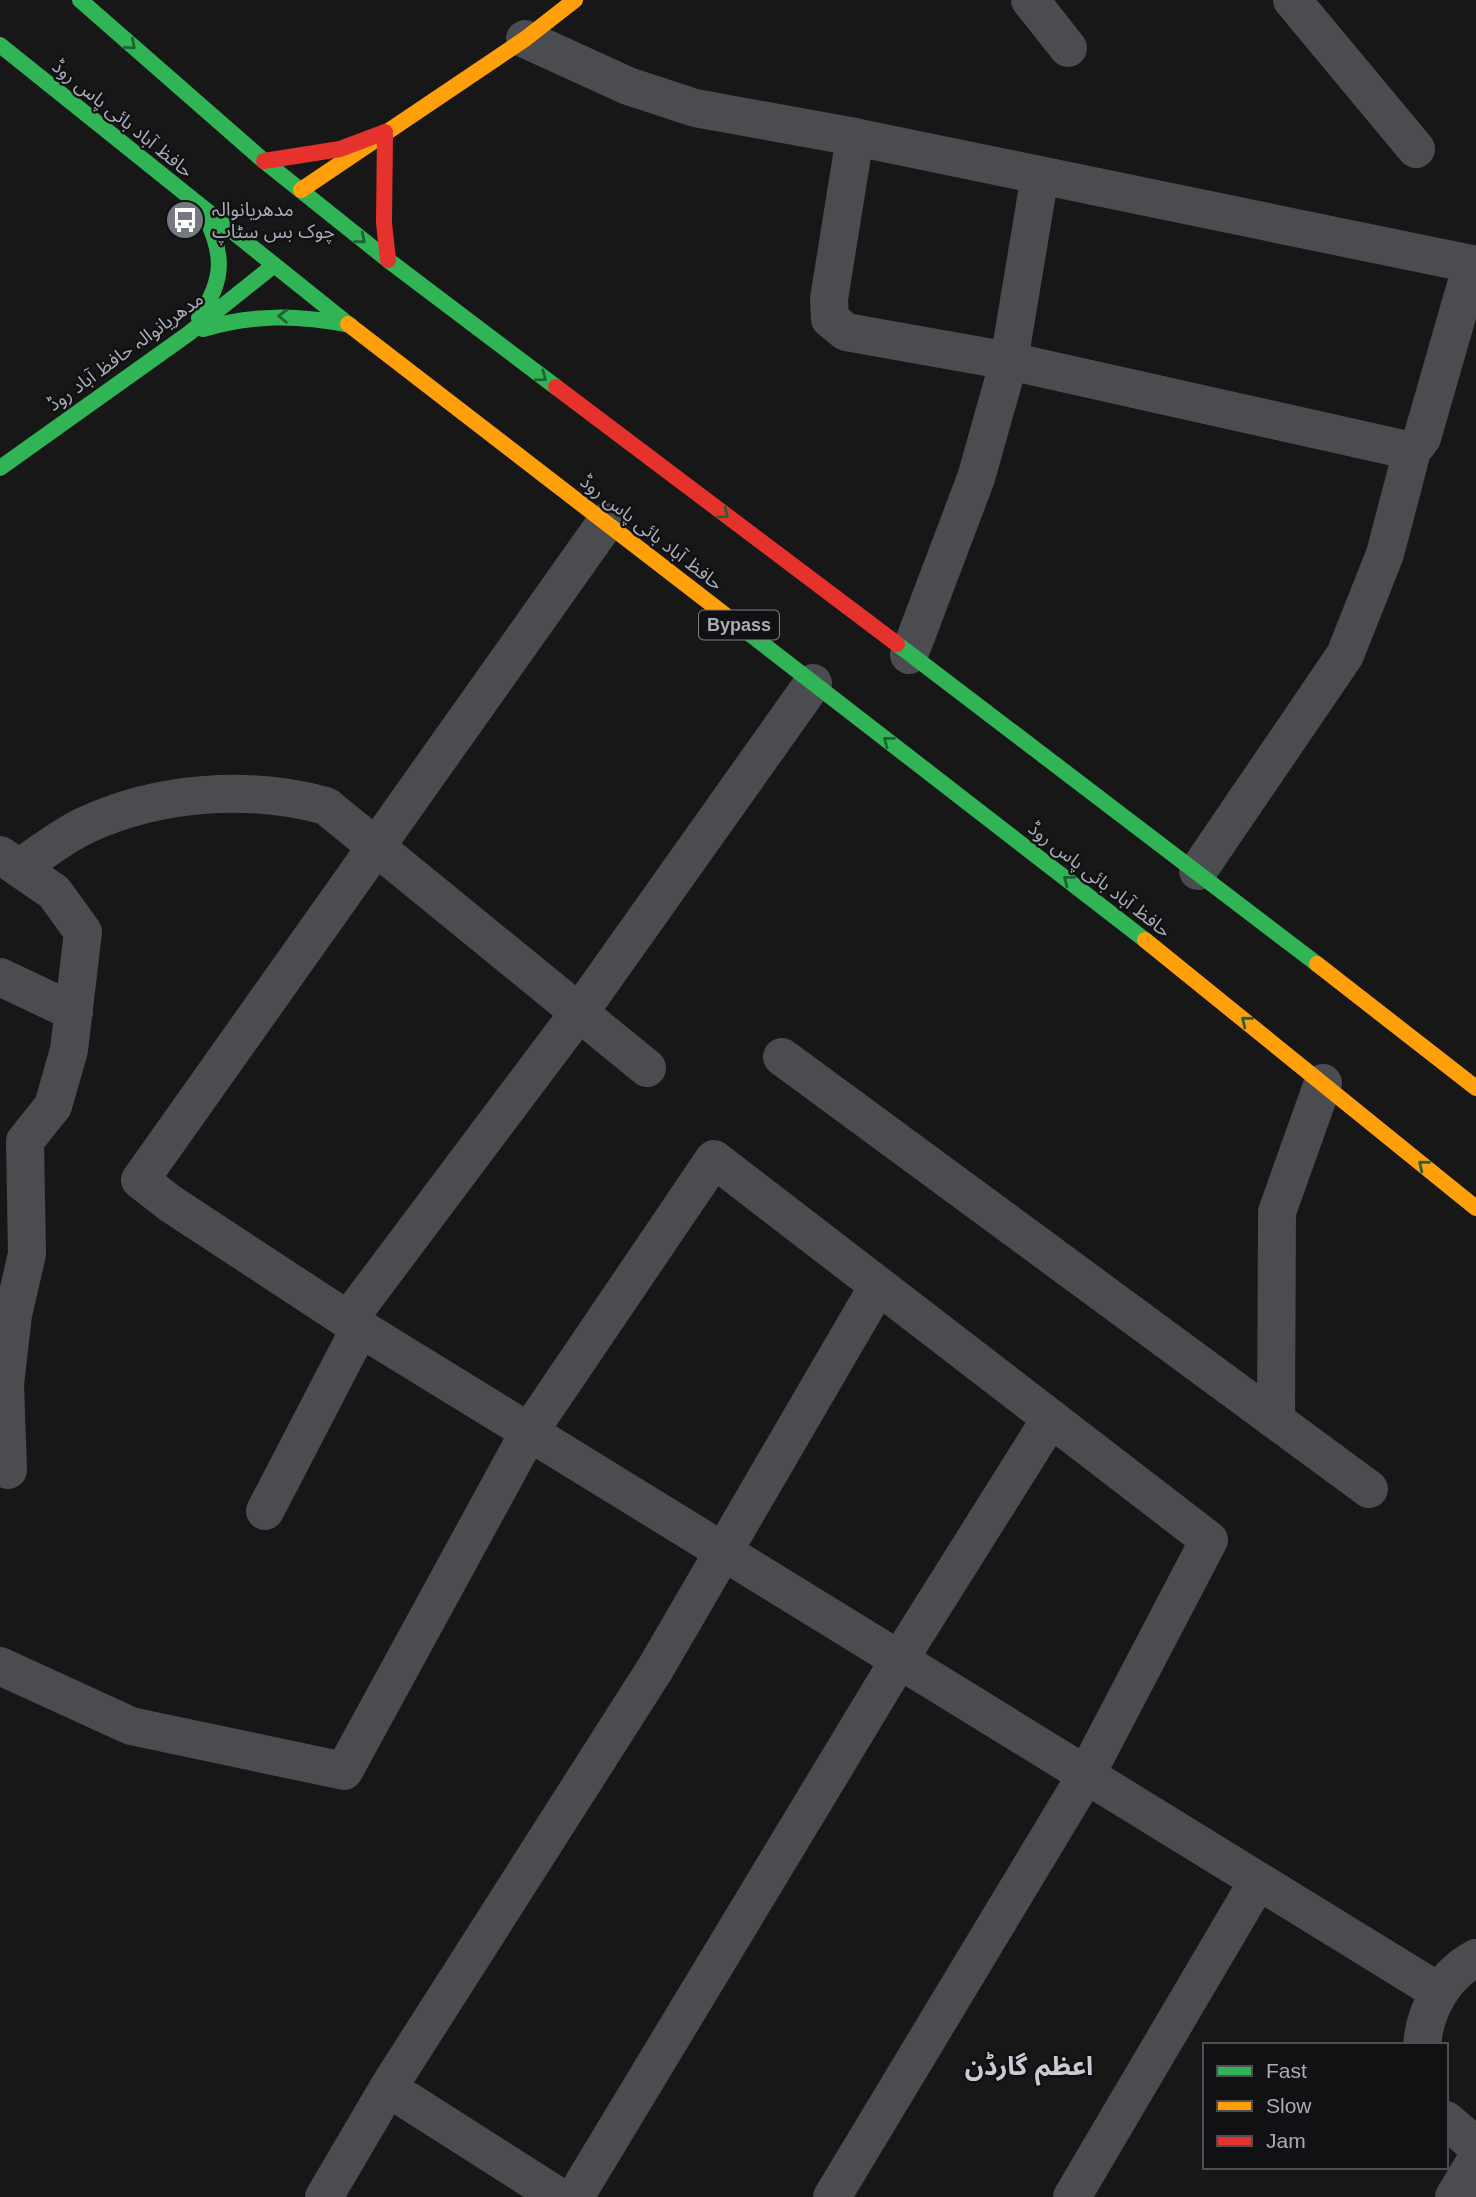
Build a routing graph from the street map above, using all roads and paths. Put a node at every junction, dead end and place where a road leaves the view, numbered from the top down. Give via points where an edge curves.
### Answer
1 (80, 0) edge
2 (575, 0) edge
3 (1030, 0) edge
4 (1292, 0) edge
5 (525, 39) junction
6 (0, 45) edge
7 (1068, 48) dead end
8 (385, 132) junction
9 (855, 137) junction
10 (1416, 149) dead end
11 (264, 160) junction
12 (1040, 175) junction
13 (301, 190) junction
14 (202, 208) junction
15 (388, 260) junction
16 (1474, 265) edge
17 (273, 266) junction
18 (350, 325) junction
19 (188, 334) junction
20 (1009, 361) junction
21 (1412, 451) junction
22 (0, 468) edge
23 (606, 523) junction
24 (909, 655) junction
25 (813, 683) junction
26 (376, 848) junction
27 (9, 862) edge
28 (1198, 871) junction
29 (0, 977) edge
30 (74, 1012) junction
31 (579, 1013) junction
32 (782, 1056) dead end
33 (647, 1068) dead end
34 (1323, 1083) junction
35 (1476, 1088) edge
36 (1476, 1208) edge
37 (878, 1286) junction
38 (354, 1324) junction
39 (1051, 1418) junction
40 (1276, 1420) junction
41 (529, 1432) junction
42 (8, 1470) dead end
43 (1369, 1489) dead end
44 (264, 1511) dead end
45 (724, 1552) junction
46 (899, 1660) junction
47 (0, 1666) edge
48 (1085, 1777) junction
49 (1258, 1881) junction
50 (1476, 1958) edge
51 (1439, 1993) junction
52 (1422, 2043) edge
53 (388, 2088) junction
54 (1448, 2122) edge
55 (1476, 2146) edge
56 (1476, 2160) edge
57 (324, 2197) edge
58 (559, 2197) edge
59 (575, 2197) edge
60 (832, 2197) edge
61 (1072, 2197) edge
62 (1454, 2197) edge

1 -> 11 main road
2 - 5 main road
3 - 7 street
4 - 10 street
5 - 8 main road
5 - 9 street via 628,86 695,108
6 - 14 main road, حافظ آباد بائی پاس روڈ / Bypass
8 - 11 main road via 340,149
8 - 13 main road
8 - 15 main road
9 - 12 street
9 - 20 street via 829,299 830,319 846,332
11 - 13 main road
12 - 16 street
12 - 20 street
13 -> 15 main road
14 - 17 main road, حافظ آباد بائی پاس روڈ / Bypass
14 - 19 main road via 217,241 220,270 217,292
15 -> 24 main road
16 - 21 street via 1422,438
17 - 18 main road, حافظ آباد بائی پاس روڈ / Bypass
17 - 19 main road, مدھریانوالہ حافظ آباد روڈ
18 -> 19 main road via 275,315 237,318
18 - 23 main road, حافظ آباد بائی پاس روڈ / Bypass
19 - 22 main road, مدھریانوالہ حافظ آباد روڈ
20 - 21 street
20 - 24 street via 976,478
21 - 28 street via 1385,554 1345,655
23 - 25 main road, حافظ آباد بائی پاس روڈ / Bypass
23 - 26 street
24 - 28 main road
25 - 31 street
34 -> 25 main road, حافظ آباد بائی پاس روڈ / Bypass
26 - 27 street via 326,806 286,795 186,796 86,825
26 - 31 street
26 - 38 street via 141,1180
27 - 30 street via 54,892 83,932
28 - 35 main road
29 - 30 street
30 - 42 street via 69,1050 52,1106 25,1141 27,1254 13,1315 5,1384
31 - 33 street
31 - 38 street
32 - 40 street
36 -> 34 main road, حافظ آباد بائی پاس روڈ / Bypass
34 - 40 street via 1277,1212
37 - 39 street
37 - 41 street via 714,1159
37 - 45 street
38 - 41 street
38 - 44 street
39 - 46 street
39 - 48 street via 1209,1540
40 - 43 street
41 - 45 street
41 - 47 street via 344,1771 131,1726
45 - 46 street
45 - 53 street via 655,1669
46 - 48 street
46 - 59 street
48 - 49 street
48 - 60 street
49 - 51 street
49 - 61 street
50 - 51 street
51 - 52 street via 1429,2012
53 - 57 street
53 - 58 street
54 - 55 street
56 - 62 street

